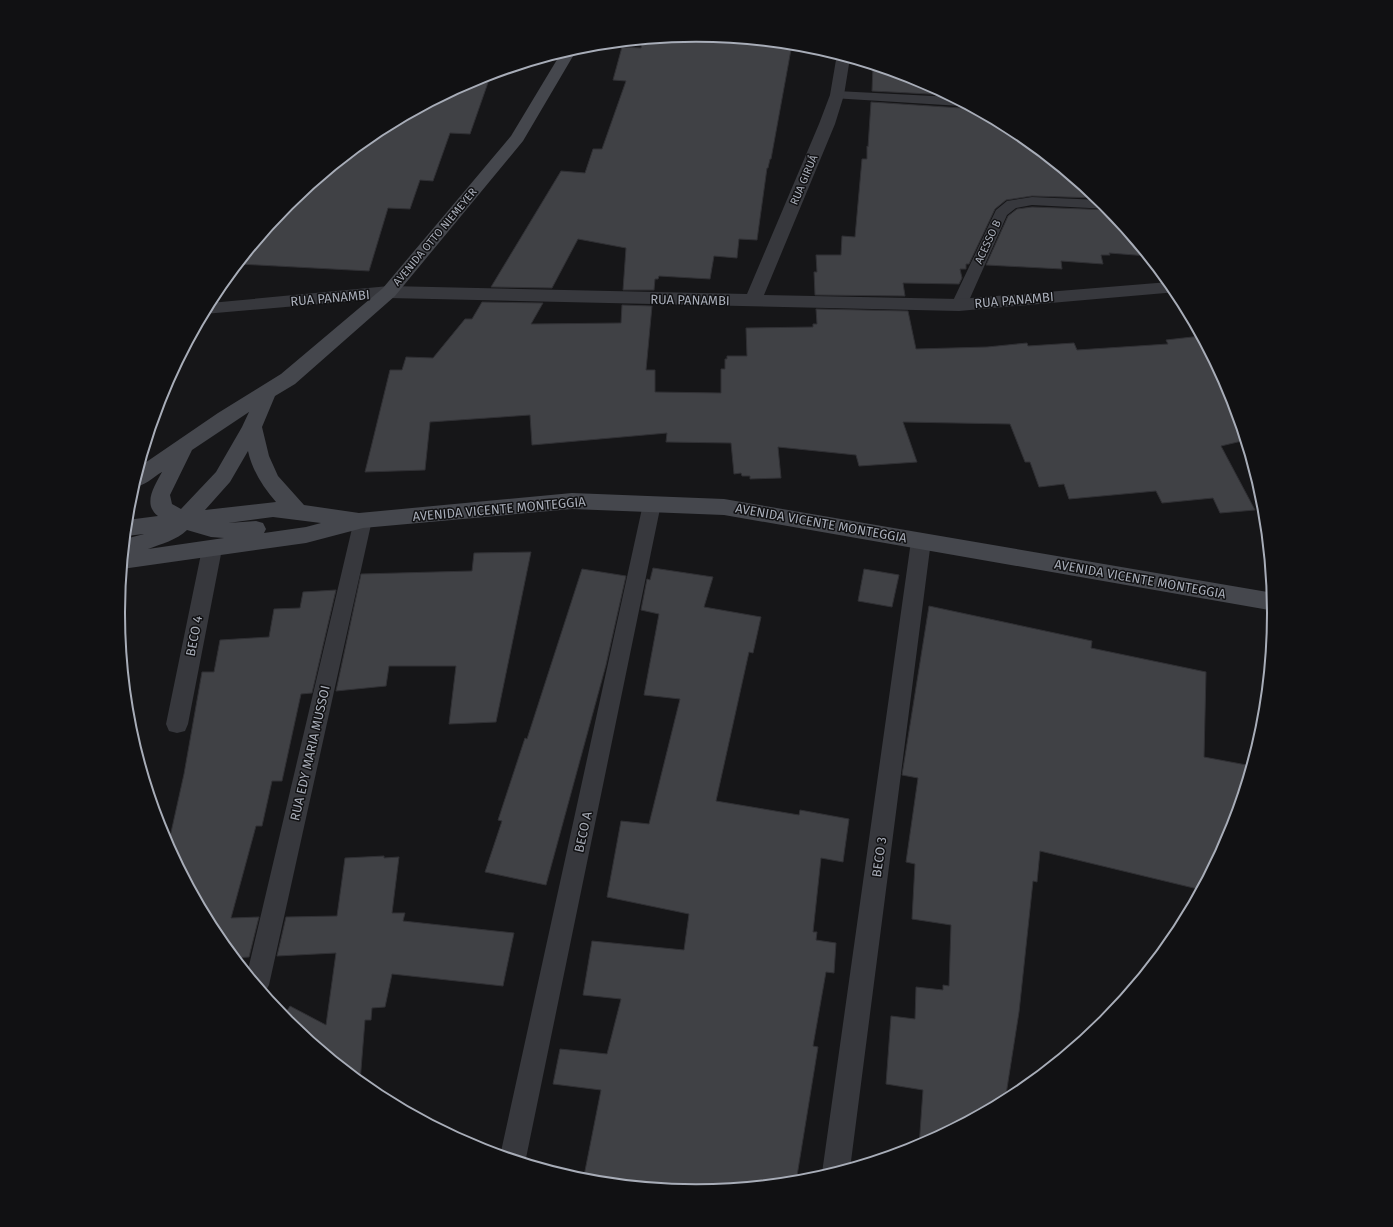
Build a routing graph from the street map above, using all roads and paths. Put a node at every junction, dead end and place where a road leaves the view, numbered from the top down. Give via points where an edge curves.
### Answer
1 (565, 57) edge
2 (842, 61) edge
3 (837, 95) junction
4 (950, 101) edge
5 (1096, 204) edge
6 (1166, 288) edge
7 (389, 292) junction
8 (753, 301) junction
9 (959, 305) junction
10 (214, 308) edge
11 (267, 393) junction
12 (252, 427) junction
13 (184, 446) junction
14 (142, 475) edge
15 (652, 504) junction
16 (297, 511) junction
17 (183, 519) junction
18 (363, 520) junction
19 (132, 527) edge
20 (306, 535) junction
21 (921, 541) junction
22 (129, 546) edge
23 (212, 549) junction
24 (128, 560) edge
25 (1268, 601) edge
26 (178, 724) dead end
27 (258, 979) edge
28 (514, 1155) edge
29 (837, 1168) edge

1 - 7 main road, AVENIDA OTTO NIEMEYER via 518,138
2 - 3 street, RUA GIRUÁ
3 - 4 lane
3 - 8 street, RUA GIRUÁ
5 - 9 lane, ACESSO B via 1032,201 1012,204 1001,213
6 - 9 street, RUA PANAMBI
7 - 8 street, RUA PANAMBI
7 - 10 street, RUA PANAMBI
7 - 11 main road, AVENIDA OTTO NIEMEYER via 288,379
8 - 9 street, RUA PANAMBI
11 - 12 main road
11 - 13 main road, AVENIDA OTTO NIEMEYER
12 - 16 main road via 260,461 268,476
12 - 17 main road via 223,477
13 - 14 main road
13 - 17 main road, AVENIDA OTTO NIEMEYER via 160,495 162,508 171,515
15 - 18 main road, AVENIDA VICENTE MONTEGGIA via 572,501
15 - 21 main road, AVENIDA VICENTE MONTEGGIA via 724,506
15 - 28 lane, BECO A
16 - 17 main road, AVENIDA VICENTE MONTEGGIA via 272,509
16 - 18 main road, AVENIDA VICENTE MONTEGGIA
17 - 19 main road, AVENIDA VICENTE MONTEGGIA
17 - 20 main road via 204,529 230,531 283,528
17 - 22 main road via 176,528 161,536
18 - 20 main road, AVENIDA VICENTE MONTEGGIA
18 - 27 lane, RUA EDY MARIA MUSSOI
20 - 23 main road, AVENIDA VICENTE MONTEGGIA
21 - 25 main road, AVENIDA VICENTE MONTEGGIA
21 - 29 lane, BECO 3
23 - 24 main road, AVENIDA VICENTE MONTEGGIA
23 - 26 lane, BECO 4

